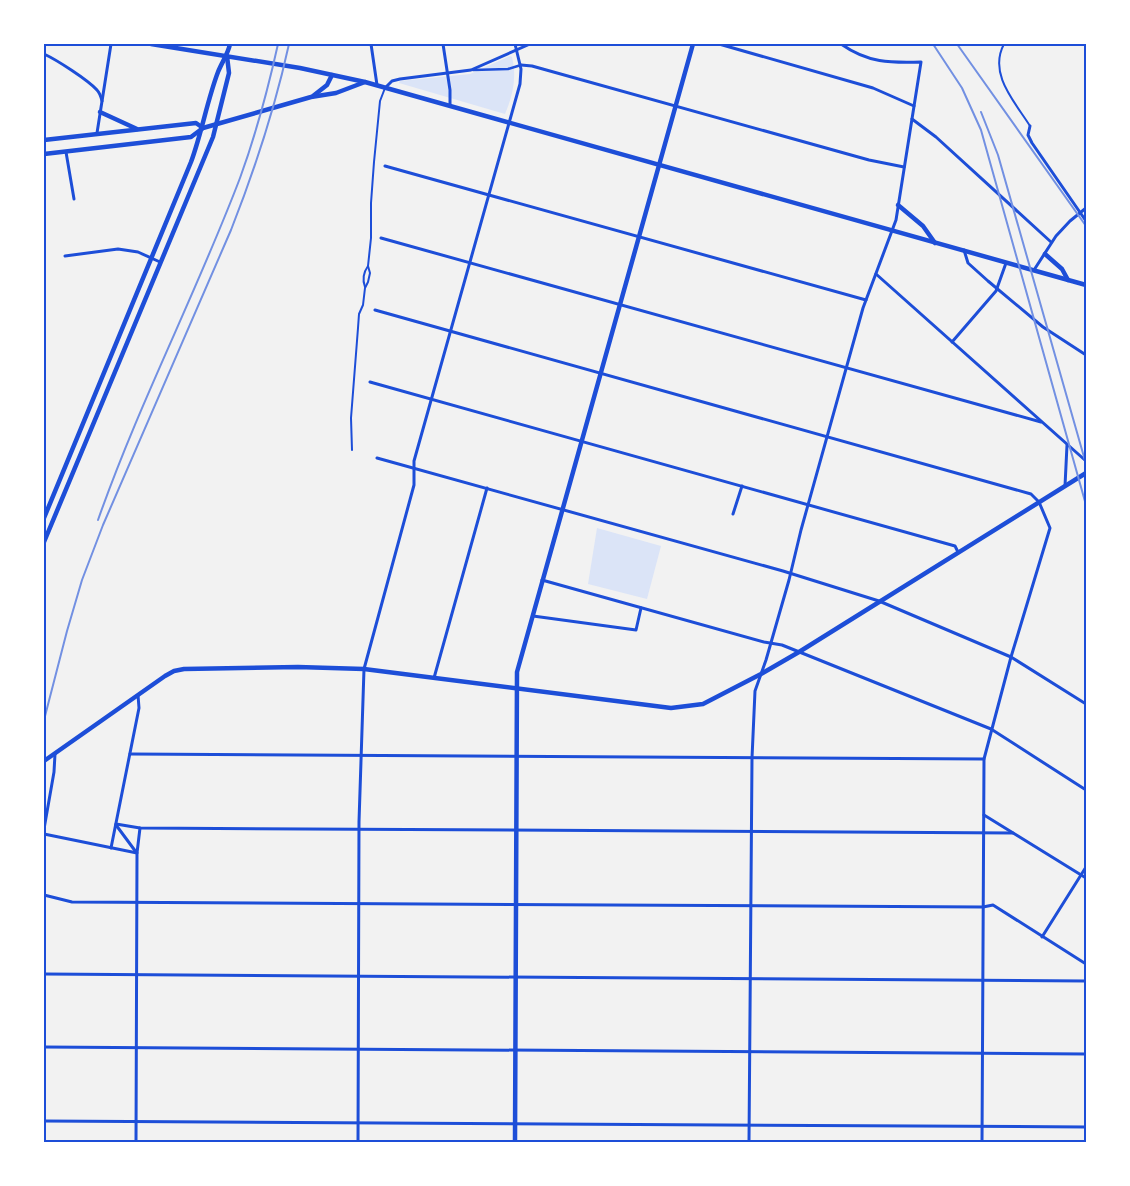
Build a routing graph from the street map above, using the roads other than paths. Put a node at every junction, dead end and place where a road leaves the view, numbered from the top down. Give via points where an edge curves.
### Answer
1 (111, 44) edge
2 (151, 44) edge
3 (230, 44) edge
4 (371, 44) edge
5 (444, 44) edge
6 (515, 44) edge
7 (530, 44) edge
8 (693, 44) edge
9 (719, 44) edge
10 (841, 44) edge
11 (1004, 44) edge
12 (517, 50) junction
13 (44, 54) edge
14 (227, 56) junction
15 (521, 66) junction
16 (471, 70) junction
17 (448, 73) junction
18 (332, 75) junction
19 (365, 82) junction
20 (377, 85) junction
21 (386, 88) junction
22 (311, 97) junction
23 (102, 102) junction
24 (675, 105) junction
25 (450, 106) junction
26 (914, 106) junction
27 (100, 112) junction
28 (912, 119) junction
29 (509, 123) junction
30 (217, 125) junction
31 (1030, 126) joint
32 (203, 128) junction
33 (138, 129) junction
34 (97, 133) junction
35 (44, 140) edge
36 (66, 152) junction
37 (44, 154) edge
38 (659, 165) junction
39 (385, 166) dead end
40 (904, 167) junction
41 (489, 195) junction
42 (74, 199) dead end
43 (898, 205) junction
44 (1086, 208) edge
45 (1080, 212) junction
46 (1086, 220) edge
47 (892, 230) junction
48 (638, 237) junction
49 (381, 238) dead end
50 (1051, 242) junction
51 (935, 243) junction
52 (964, 250) junction
53 (1045, 254) junction
54 (65, 256) dead end
55 (152, 258) junction
56 (160, 262) junction
57 (469, 263) junction
58 (1006, 263) junction
59 (368, 266) junction
60 (1034, 271) junction
61 (876, 274) junction
62 (1068, 280) junction
63 (1086, 285) edge
64 (365, 288) junction
65 (998, 289) junction
66 (866, 300) junction
67 (619, 305) junction
68 (375, 310) dead end
69 (451, 331) junction
70 (952, 342) junction
71 (1086, 355) edge
72 (846, 369) junction
73 (104, 372) junction
74 (600, 373) junction
75 (113, 376) junction
76 (370, 382) dead end
77 (432, 399) junction
78 (90, 407) junction
79 (98, 410) junction
80 (1041, 422) junction
81 (827, 437) junction
82 (581, 441) junction
83 (1067, 445) junction
84 (73, 446) junction
85 (82, 450) junction
86 (352, 450) dead end
87 (377, 458) dead end
88 (1086, 461) edge
89 (413, 468) junction
90 (1086, 473) edge
91 (742, 486) junction
92 (1065, 487) junction
93 (487, 488) junction
94 (1039, 502) junction
95 (808, 505) junction
96 (48, 508) junction
97 (562, 509) junction
98 (56, 512) junction
99 (733, 514) dead end
100 (44, 518) edge
101 (44, 542) edge
102 (958, 552) junction
103 (791, 573) junction
104 (542, 580) junction
105 (879, 601) junction
106 (641, 608) junction
107 (532, 616) junction
108 (771, 643) junction
109 (799, 652) junction
110 (1011, 657) junction
111 (364, 669) junction
112 (761, 674) junction
113 (434, 678) junction
114 (516, 689) junction
115 (138, 695) junction
116 (1086, 704) edge
117 (991, 729) junction
118 (55, 754) junction
119 (130, 754) junction
120 (360, 756) junction
121 (517, 756) junction
122 (752, 758) junction
123 (984, 759) junction
124 (44, 761) edge
125 (1086, 790) edge
126 (983, 815) junction
127 (116, 824) junction
128 (140, 828) junction
129 (44, 829) edge
130 (359, 829) junction
131 (516, 830) junction
132 (751, 831) junction
133 (983, 832) junction
134 (1013, 833) junction
135 (44, 834) edge
136 (111, 848) junction
137 (137, 853) junction
138 (1086, 867) edge
139 (1081, 875) junction
140 (1086, 878) edge
141 (44, 895) edge
142 (137, 901) junction
143 (359, 903) junction
144 (516, 904) junction
145 (751, 905) junction
146 (983, 907) junction
147 (1042, 937) junction
148 (1086, 964) edge
149 (44, 974) edge
150 (137, 975) junction
151 (359, 976) junction
152 (516, 977) junction
153 (750, 978) junction
154 (982, 980) junction
155 (1086, 981) edge
156 (44, 1047) edge
157 (136, 1048) junction
158 (358, 1050) junction
159 (515, 1051) junction
160 (750, 1052) junction
161 (982, 1053) junction
162 (1086, 1054) edge
163 (44, 1121) edge
164 (136, 1122) junction
165 (358, 1123) junction
166 (515, 1124) junction
167 (750, 1125) junction
168 (982, 1127) junction
169 (1086, 1127) edge
170 (136, 1142) edge
171 (358, 1142) edge
172 (515, 1142) edge
173 (750, 1142) edge
174 (982, 1142) edge

1 - 23 street
2 - 14 main road
3 - 14 main road
4 - 20 street
5 - 17 street
6 - 12 street
7 - 12 street
8 - 24 main road
9 - 26 street via 873,88
10 - 26 street via 857,55 883,62 922,62
11 - 31 lane via 999,56 999,72
12 - 15 street
12 - 16 street
13 - 23 street via 93,86
14 - 18 main road
14 - 30 main road via 229,73
14 - 32 main road via 218,71
15 - 16 street
15 - 24 street via 532,66
15 - 29 street via 521,80
16 - 17 street
17 - 21 street via 400,79
17 - 25 street
18 - 19 main road
18 - 22 main road via 327,85
19 - 20 main road
19 - 22 main road via 336,93
20 - 21 main road
21 - 25 main road
21 - 59 lane via 380,101
22 - 30 main road
23 - 27 street
24 - 38 main road
24 - 40 street
25 - 29 main road
26 - 28 street
27 - 33 main road
27 - 34 street
28 - 40 street
28 - 50 street
29 - 38 main road
29 - 41 street
30 - 32 main road
30 - 56 main road
31 - 45 street via 1028,135 1032,143
32 - 33 main road via 196,123
32 - 36 main road via 191,137
32 - 55 main road
33 - 34 main road
34 - 35 main road
36 - 37 main road
36 - 42 street
38 - 47 main road
38 - 48 main road
39 - 41 street
40 - 43 street
41 - 48 street
41 - 57 street
43 - 47 street
43 - 51 main road via 922,226
44 - 45 street
45 - 46 street
45 - 50 street
47 - 51 main road
47 - 61 street
48 - 66 street
48 - 67 main road
49 - 57 street
50 - 53 street
51 - 52 main road
52 - 58 main road
52 - 65 street via 968,263
53 - 60 street
53 - 62 main road via 1062,268
54 - 55 street via 113,248
55 - 56 street
55 - 73 main road
56 - 75 main road
57 - 67 street
57 - 69 street
58 - 60 main road
58 - 65 street
59 - 64 lane via 370,272
59 - 64 lane via 364,271
60 - 62 main road
61 - 66 street
61 - 70 street
62 - 63 main road
64 - 86 lane via 357,336
65 - 70 street
65 - 71 street via 1043,327
66 - 72 street
67 - 72 street
67 - 74 main road
68 - 69 street
69 - 74 street
69 - 77 street
70 - 80 street
72 - 80 street
72 - 81 street
73 - 75 main road
73 - 78 main road
74 - 81 street
74 - 82 main road
75 - 79 main road
76 - 77 street
77 - 82 street
77 - 89 street
78 - 79 main road
78 - 84 main road
79 - 85 main road
80 - 83 street
81 - 94 street via 1031,494
81 - 95 street
82 - 91 street
82 - 97 main road
83 - 88 street
83 - 92 street
84 - 85 main road
84 - 96 main road
85 - 98 main road
87 - 89 street
89 - 93 street
89 - 111 street via 414,485
90 - 92 main road
91 - 95 street
91 - 99 street
92 - 94 main road
93 - 97 street
93 - 113 street
94 - 102 main road
94 - 110 street via 1050,528
95 - 102 street via 955,546
95 - 103 street
96 - 98 main road
96 - 100 main road
97 - 103 street
97 - 104 main road
98 - 101 main road
102 - 105 main road
103 - 105 street
103 - 108 street
104 - 106 street
104 - 107 main road
105 - 109 main road
105 - 110 street
106 - 107 street via 636,630
106 - 108 street
107 - 114 main road via 519,660
108 - 109 street
108 - 112 street
109 - 112 main road
109 - 117 street
110 - 116 street
110 - 117 street
111 - 113 main road
111 - 115 main road via 184,669 169,674
111 - 120 street
112 - 114 main road via 703,704 688,707 670,708
112 - 122 street via 754,698
113 - 114 main road
114 - 121 main road
115 - 118 main road
115 - 119 street via 139,708
117 - 123 street
117 - 125 street
118 - 124 main road
118 - 129 street
119 - 120 street
119 - 127 street
120 - 121 street
120 - 130 street
121 - 122 street
121 - 131 main road
122 - 123 street
122 - 132 street
123 - 126 street
126 - 133 street
126 - 134 street
127 - 128 street
127 - 136 street
127 - 137 street
128 - 130 street
128 - 137 street
130 - 131 street
130 - 143 street
131 - 132 street
131 - 144 main road
132 - 133 street
132 - 145 street
133 - 134 street
133 - 146 street
134 - 139 street
135 - 136 street
136 - 137 street
137 - 142 street
138 - 139 street
139 - 140 street
139 - 147 street
141 - 142 street via 72,902
142 - 143 street
142 - 150 street
143 - 144 street
143 - 151 street
144 - 145 street
144 - 152 main road
145 - 146 street
145 - 153 street
146 - 147 street via 993,905
146 - 154 street
147 - 148 street
149 - 150 street
150 - 151 street
150 - 157 street
151 - 152 street
151 - 158 street
152 - 153 street
152 - 159 main road
153 - 154 street
153 - 160 street
154 - 155 street
154 - 161 street
156 - 157 street
157 - 158 street
157 - 164 street
158 - 159 street
158 - 165 street
159 - 160 street
159 - 166 main road
160 - 161 street
160 - 167 street
161 - 162 street
161 - 168 street
163 - 164 street
164 - 165 street
164 - 170 street
165 - 166 street
165 - 171 street
166 - 167 street
166 - 172 main road
167 - 168 street
167 - 173 street
168 - 169 street
168 - 174 street

